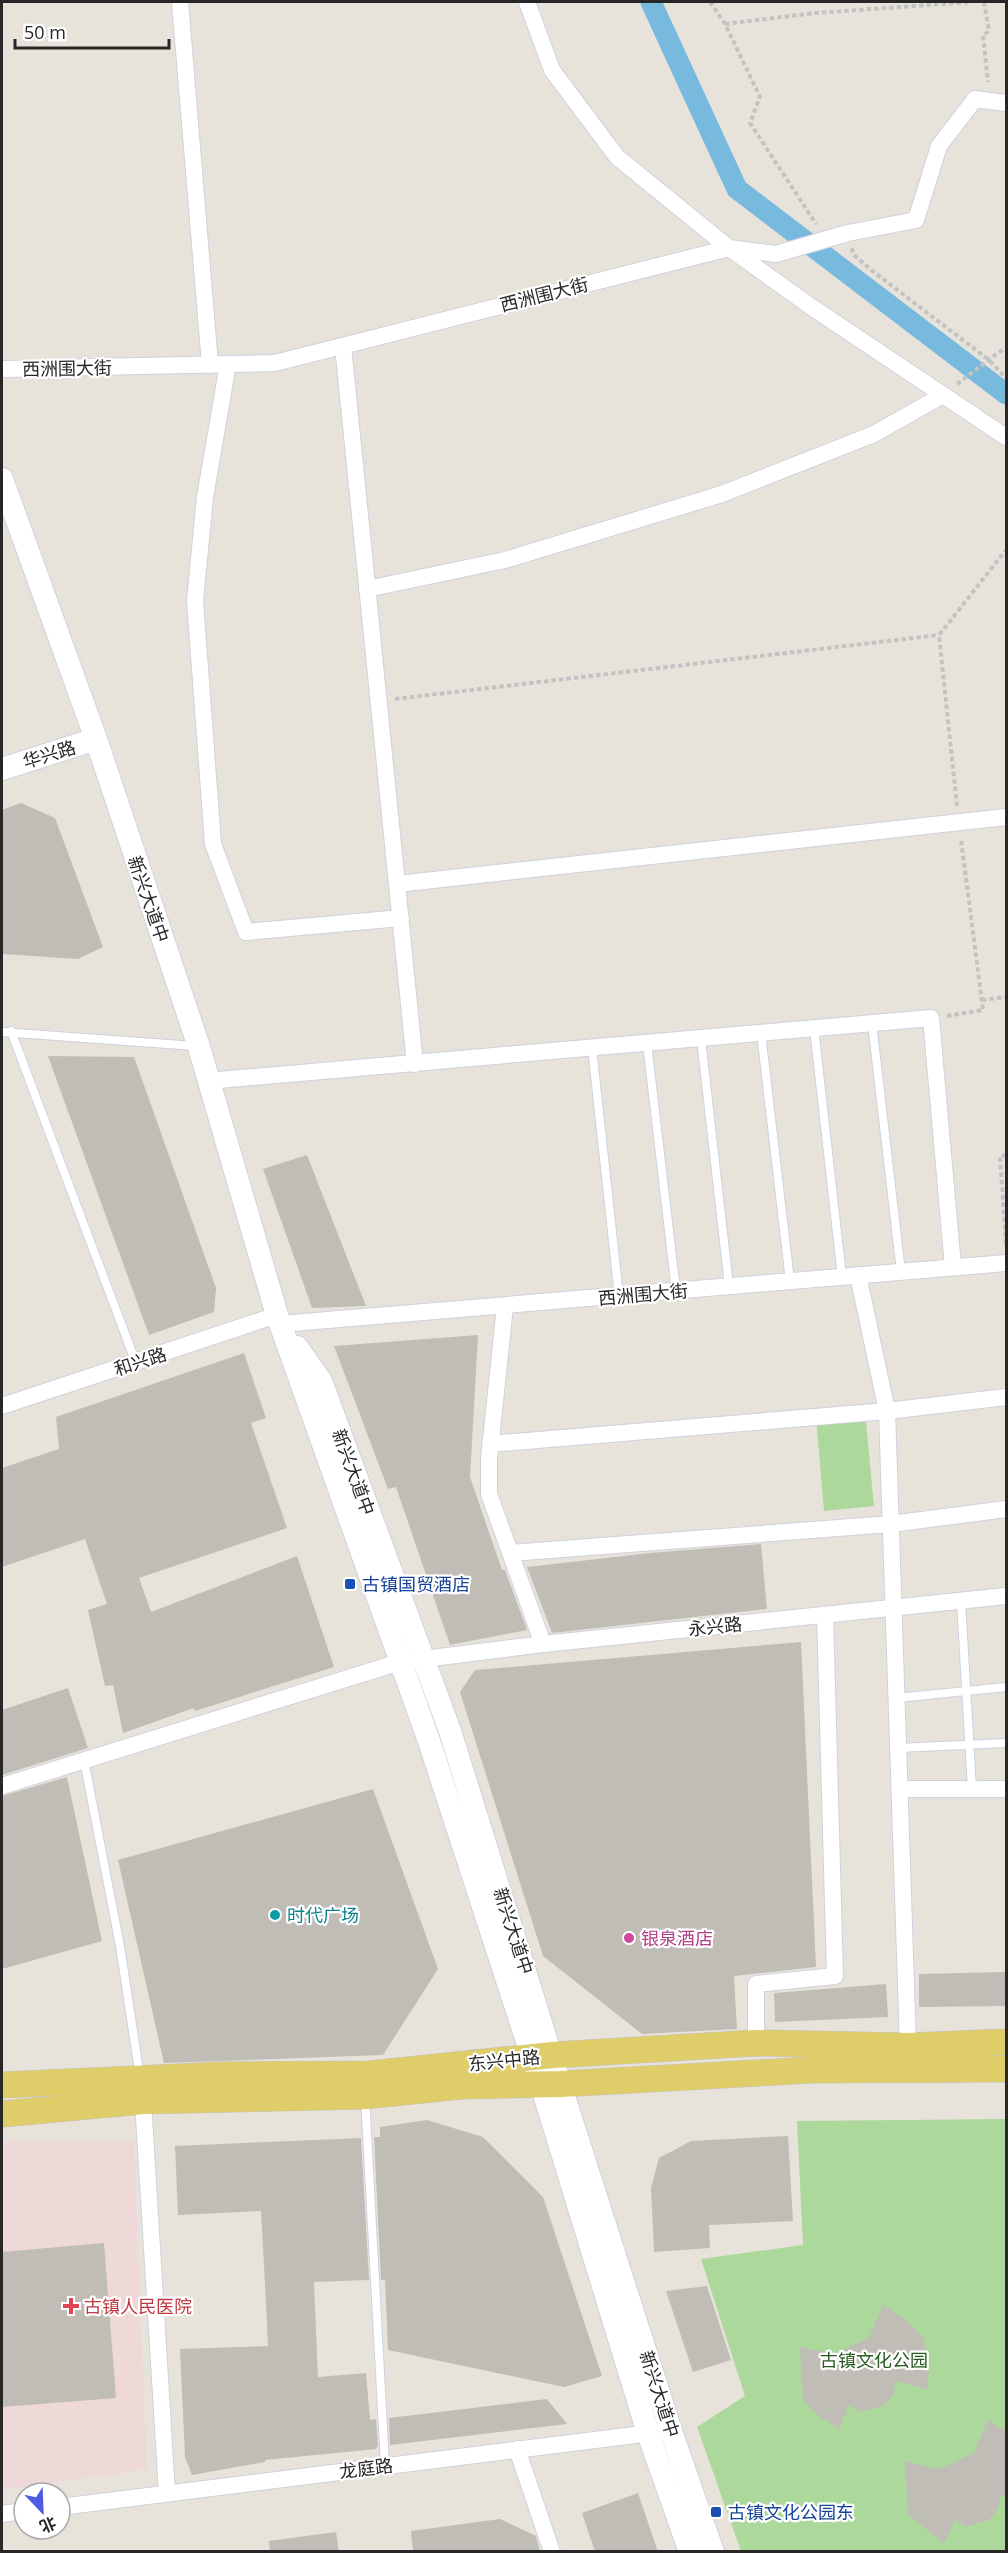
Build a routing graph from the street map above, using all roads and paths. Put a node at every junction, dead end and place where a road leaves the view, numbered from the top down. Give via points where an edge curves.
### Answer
1 (180, 2) edge
2 (527, 2) edge
3 (710, 2) edge
4 (971, 2) edge
5 (984, 2) edge
6 (725, 24) junction
7 (998, 102) edge
8 (848, 233) junction
9 (729, 248) junction
10 (342, 346) junction
11 (1006, 347) edge
12 (989, 360) junction
13 (228, 364) junction
14 (210, 365) junction
15 (2, 369) edge
16 (1006, 378) edge
17 (943, 394) junction
18 (1006, 437) edge
19 (2, 479) edge
20 (1006, 550) edge
21 (367, 589) junction
22 (939, 634) junction
23 (378, 701) junction
24 (96, 739) junction
25 (2, 769) edge
26 (1006, 817) edge
27 (958, 822) junction
28 (397, 884) junction
29 (401, 918) junction
30 (1006, 997) edge
31 (982, 1000) junction
32 (931, 1018) junction
33 (872, 1023) junction
34 (814, 1028) junction
35 (6, 1031) edge
36 (761, 1033) junction
37 (700, 1039) junction
38 (647, 1043) junction
39 (199, 1047) junction
40 (592, 1048) junction
41 (416, 1064) junction
42 (207, 1081) junction
43 (1006, 1155) edge
44 (1006, 1244) edge
45 (1006, 1263) edge
46 (953, 1267) junction
47 (901, 1272) junction
48 (850, 1276) junction
49 (790, 1281) junction
50 (729, 1287) junction
51 (676, 1291) junction
52 (619, 1296) junction
53 (505, 1306) junction
54 (279, 1319) junction
55 (136, 1363) junction
56 (1006, 1396) edge
57 (2, 1407) edge
58 (887, 1411) junction
59 (490, 1444) junction
60 (1006, 1509) edge
61 (891, 1524) junction
62 (510, 1553) junction
63 (1006, 1596) edge
64 (961, 1601) junction
65 (894, 1608) junction
66 (825, 1615) junction
67 (543, 1644) junction
68 (424, 1659) junction
69 (400, 1662) junction
70 (1006, 1687) edge
71 (966, 1691) junction
72 (897, 1698) junction
73 (1006, 1743) edge
74 (969, 1744) junction
75 (899, 1748) junction
76 (84, 1760) junction
77 (2, 1786) edge
78 (901, 1789) junction
79 (972, 1789) junction
80 (1006, 1789) edge
81 (1006, 2042) edge
82 (756, 2043) junction
83 (908, 2046) junction
84 (542, 2056) junction
85 (1006, 2068) edge
86 (550, 2084) junction
87 (2, 2085) edge
88 (142, 2090) junction
89 (365, 2096) junction
90 (2, 2114) edge
91 (599, 2238) junction
92 (671, 2431) junction
93 (648, 2433) junction
94 (517, 2449) junction
95 (385, 2465) junction
96 (167, 2493) junction
97 (72, 2505) edge
98 (552, 2552) edge
99 (690, 2552) edge
100 (713, 2552) edge

1 - 14 street
2 - 9 street via 552,69 617,156
3 - 6 path
4 - 6 path via 815,12
5 - 7 path via 989,31 983,35
6 - 8 path via 760,97 750,123 818,226
7 - 8 street, 西洲围大街 via 975,99 939,146 916,220
8 - 9 street, 西洲围大街 via 776,254
8 - 12 path via 854,254 870,269
9 - 10 street, 西洲围大街
9 - 17 street
10 - 13 street, 西洲围大街 via 275,363
10 - 21 street
11 - 12 path
12 - 16 path
12 - 17 path
13 - 14 street, 西洲围大街
13 - 29 street via 205,497 195,600 213,844 246,932
14 - 15 street, 西洲围大街
17 - 18 street
17 - 21 street via 874,434 722,494 505,560
19 - 24 main road, 新兴大道中
20 - 22 path
21 - 23 street
22 - 23 path
22 - 27 path
23 - 28 street
24 - 25 main road, 华兴路
24 - 39 main road, 新兴大道中
26 - 27 street
27 - 28 street
27 - 31 path
28 - 29 street
29 - 41 street
30 - 31 path
31 - 32 path via 983,1010
32 - 33 street
32 - 46 street
33 - 34 street
33 - 47 lane
34 - 36 street
34 - 48 lane
35 - 39 lane
35 - 55 lane
36 - 37 street
36 - 49 lane
37 - 38 street
37 - 50 lane
38 - 40 street
38 - 51 lane
39 - 42 main road, 新兴大道中
40 - 41 street
40 - 52 lane
41 - 42 street
42 - 54 main road, 新兴大道中
43 - 44 path via 1000,1156
45 - 46 street, 西洲围大街
46 - 47 street, 西洲围大街
47 - 48 street, 西洲围大街
48 - 49 street, 西洲围大街
48 - 58 street
49 - 50 street, 西洲围大街
50 - 51 street, 西洲围大街
51 - 52 street, 西洲围大街
52 - 53 street, 西洲围大街
53 - 54 street, 西洲围大街
53 - 59 street
54 - 55 street, 和兴路
54 - 68 main road, 新兴大道中 via 321,1381
54 - 69 main road, 新兴大道中
55 - 57 street, 和兴路
56 - 58 street
58 - 59 street
58 - 61 street
59 - 62 street via 489,1494
60 - 61 street
61 - 62 street
61 - 65 street
62 - 67 street
63 - 64 street, 永兴路
64 - 65 street, 永兴路
64 - 71 lane
65 - 66 street, 永兴路
65 - 72 street
66 - 67 street, 永兴路
66 - 82 street via 835,1976 756,1984
67 - 68 street, 永兴路
68 - 69 street, 永兴路
68 - 84 main road, 新兴大道中 via 450,1731
69 - 76 street, 永兴路
69 - 84 main road, 新兴大道中
70 - 71 lane
71 - 72 lane
71 - 74 lane
72 - 75 street
73 - 74 lane
74 - 75 lane
74 - 79 lane
75 - 78 street
76 - 77 street, 永兴路
76 - 88 lane via 120,1946
78 - 79 street
78 - 83 street
79 - 80 street
81 - 83 main road, 东兴中路
82 - 83 main road, 东兴中路
82 - 84 main road, 东兴中路
84 - 86 main road, 新兴大道中
84 - 88 main road, 东兴中路 via 369,2074 220,2075
85 - 86 main road, 东兴中路 via 811,2070
86 - 89 main road, 东兴中路 via 460,2086
86 - 91 main road, 新兴大道中
87 - 88 main road, 东兴中路
88 - 89 main road, 东兴中路
88 - 90 main road, 东兴中路
88 - 96 street
89 - 95 lane
91 - 92 main road, 新兴大道中
91 - 93 main road, 新兴大道中
92 - 93 street, 龙庭路
92 - 100 main road, 新兴大道中
93 - 94 street, 龙庭路
93 - 99 main road, 新兴大道中
94 - 95 street, 龙庭路
94 - 98 street
95 - 96 street, 龙庭路
96 - 97 street, 龙庭路

